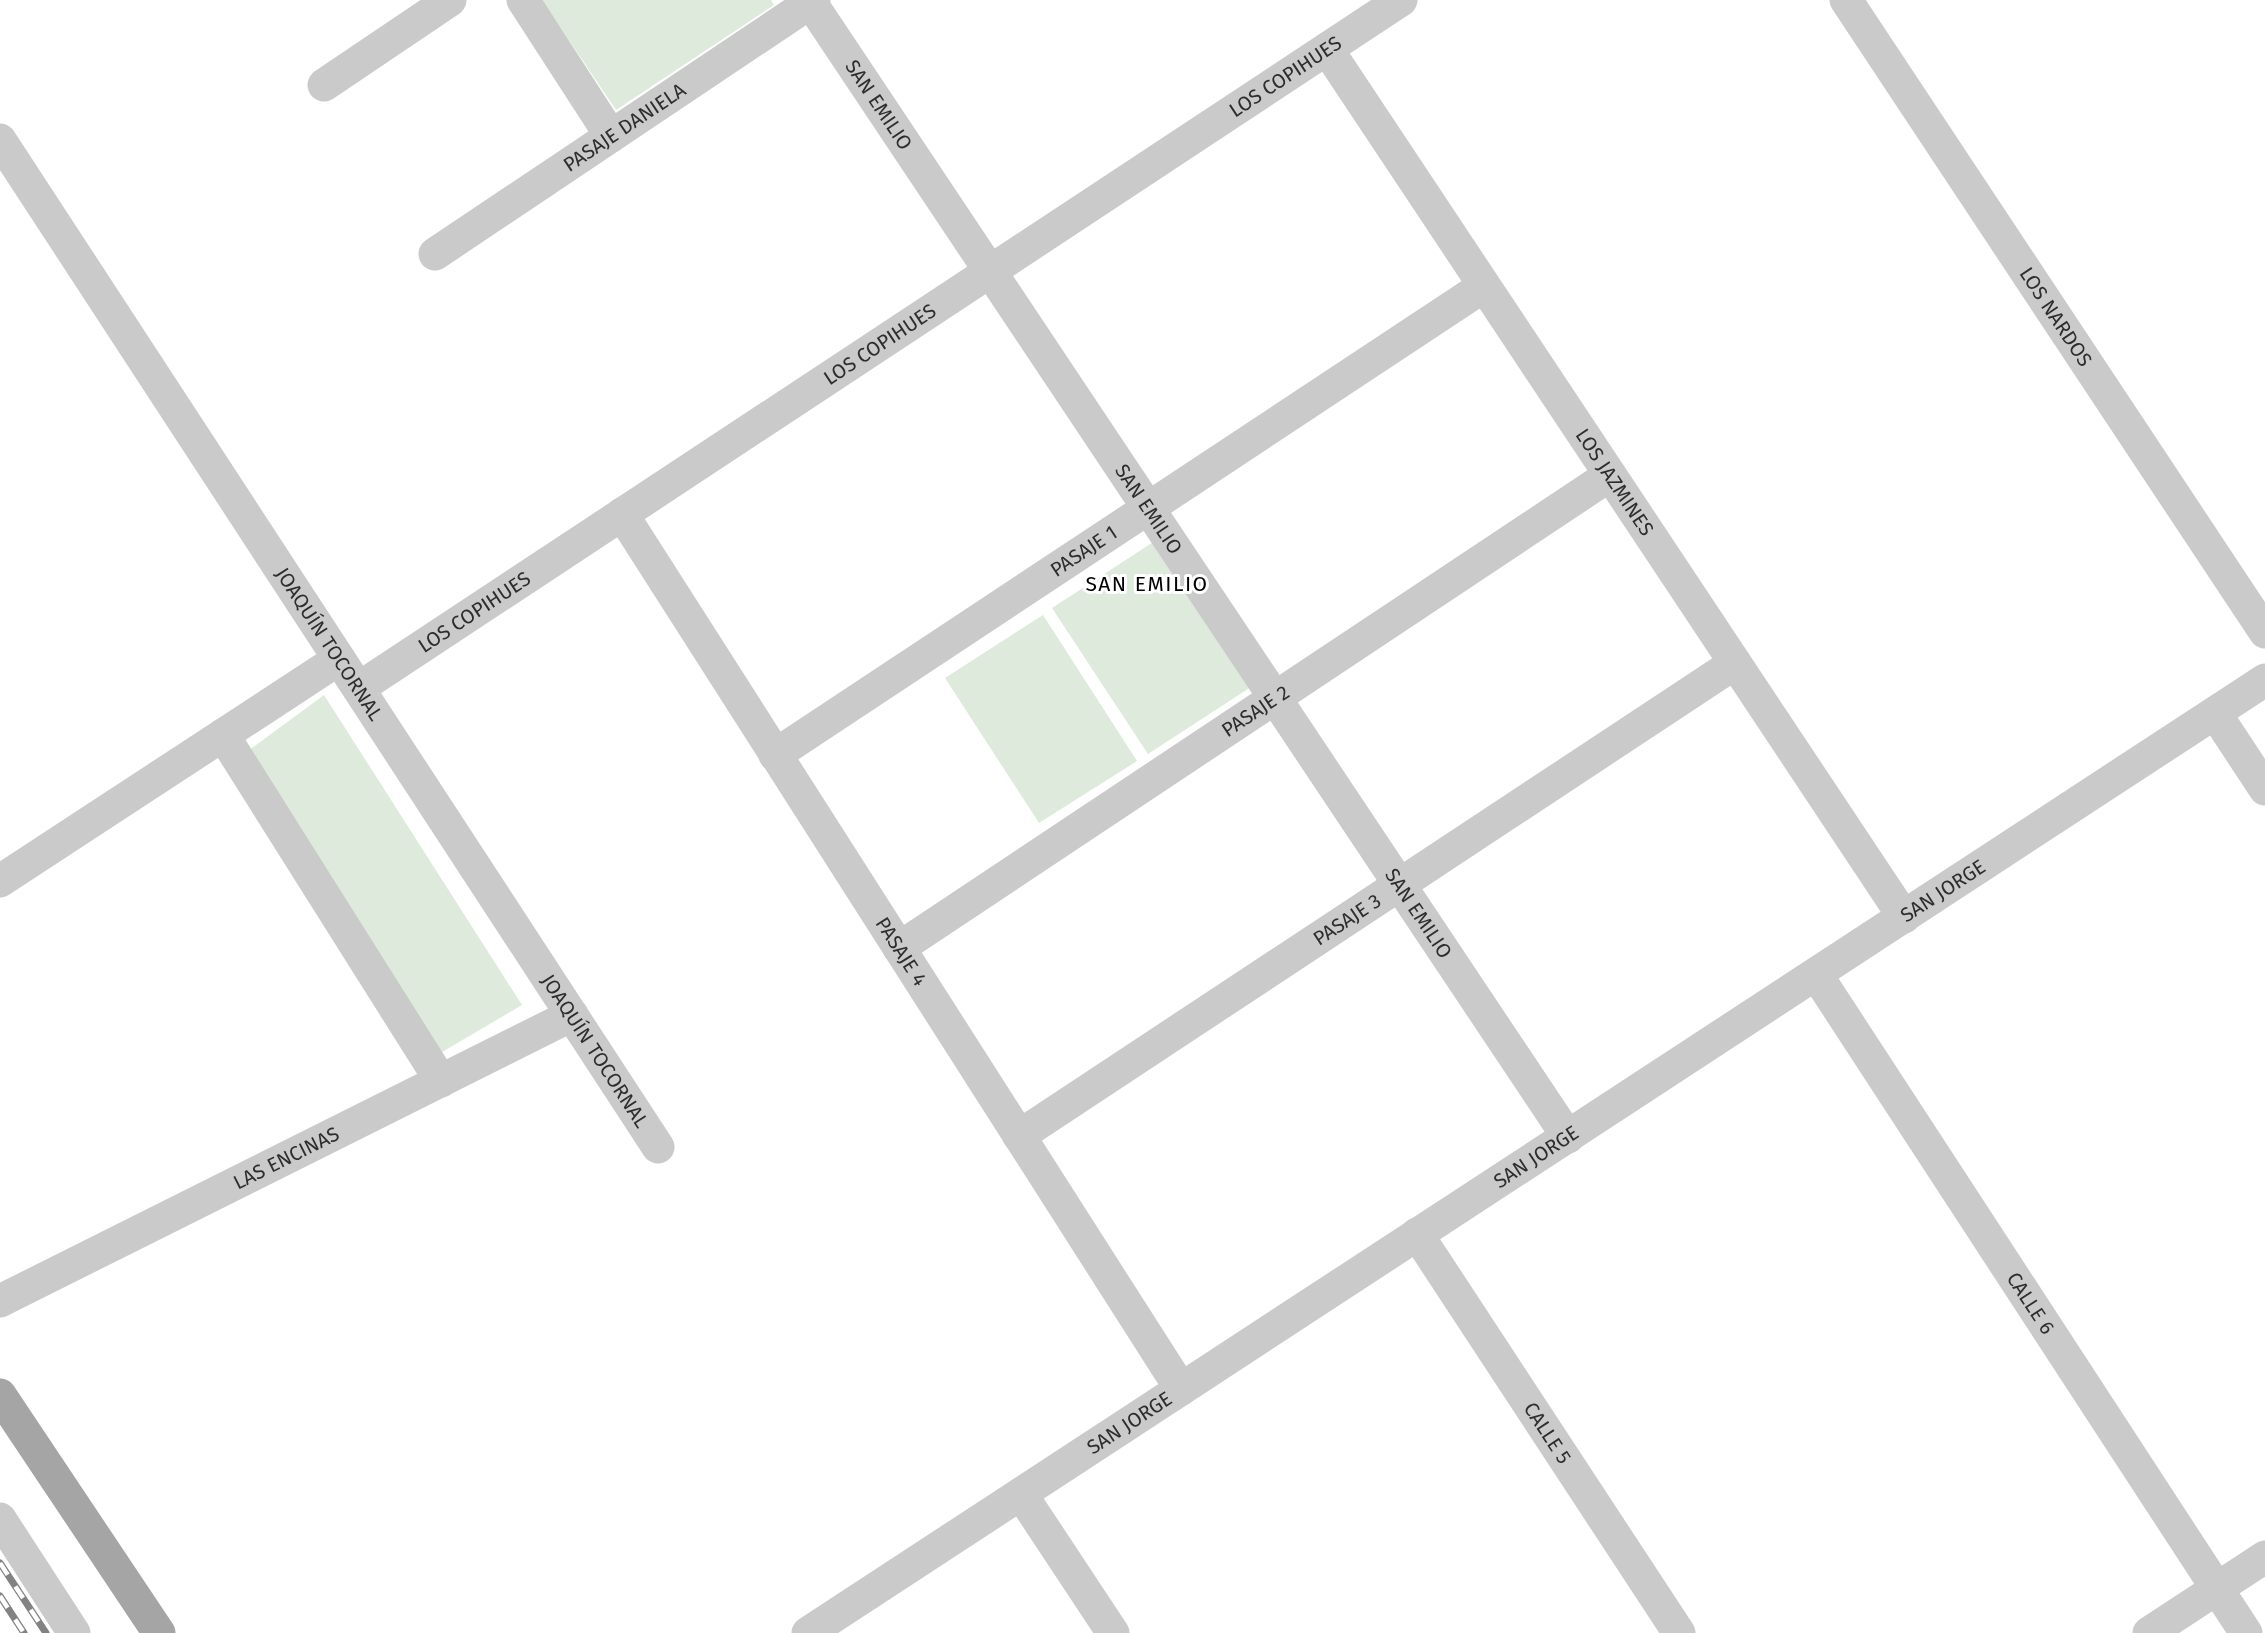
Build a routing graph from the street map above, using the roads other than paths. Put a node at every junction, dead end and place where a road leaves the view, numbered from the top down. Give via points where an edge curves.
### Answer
1 (450, 0) edge
2 (522, 0) edge
3 (1401, 0) edge
4 (1846, 0) edge
5 (811, 1) edge
6 (1327, 49) junction
7 (324, 85) dead end
8 (611, 136) junction
9 (0, 140) edge
10 (435, 254) dead end
11 (990, 271) junction
12 (1484, 286) junction
13 (1610, 475) junction
14 (1148, 507) junction
15 (622, 514) junction
16 (2265, 632) edge
17 (339, 659) junction
18 (1735, 663) junction
19 (2265, 680) edge
20 (358, 688) junction
21 (1275, 698) junction
22 (2215, 713) junction
23 (223, 735) junction
24 (775, 754) junction
25 (2265, 789) edge
26 (0, 880) edge
27 (1400, 884) junction
28 (1904, 917) junction
29 (899, 948) junction
30 (1816, 974) junction
31 (572, 1015) junction
32 (441, 1081) junction
33 (1019, 1136) junction
34 (1568, 1137) junction
35 (658, 1147) dead end
36 (1418, 1234) junction
37 (0, 1301) edge
38 (1181, 1389) junction
39 (0, 1395) edge
40 (1021, 1494) junction
41 (0, 1519) edge
42 (2265, 1557) edge
43 (2217, 1588) junction
44 (74, 1633) edge
45 (159, 1633) edge
46 (808, 1633) edge
47 (1113, 1633) edge
48 (1679, 1633) edge
49 (2149, 1633) edge
50 (2246, 1633) edge

1 - 7 street
2 - 8 street
3 - 6 street, LOS COPIHUES
4 - 16 street, LOS NARDOS
5 - 8 street, PASAJE DANIELA
5 - 11 street, SAN EMILIO
6 - 11 street, LOS COPIHUES
6 - 12 street, LOS JAZMINES
8 - 10 street, PASAJE DANIELA
9 - 17 street, JOAQUÍN TOCORNAL
11 - 14 street, SAN EMILIO
11 - 15 street, LOS COPIHUES
12 - 13 street, LOS JAZMINES
12 - 14 street, PASAJE 1
13 - 18 street, LOS JAZMINES
13 - 21 street, PASAJE 2
14 - 21 street, SAN EMILIO
14 - 24 street, PASAJE 1
15 - 20 street, LOS COPIHUES
15 - 24 street, PASAJE 4
17 - 20 street, JOAQUÍN TOCORNAL
17 - 23 street
18 - 27 street, PASAJE 3
18 - 28 street, LOS JAZMINES
19 - 22 street, SAN JORGE
20 - 31 street, JOAQUÍN TOCORNAL
21 - 27 street, SAN EMILIO
21 - 29 street, PASAJE 2
22 - 25 street
22 - 28 street, SAN JORGE
23 - 26 street
23 - 32 street
24 - 29 street, PASAJE 4
27 - 33 street, PASAJE 3
27 - 34 street, SAN EMILIO
28 - 30 street, SAN JORGE
29 - 33 street, PASAJE 4
30 - 34 street, SAN JORGE
30 - 43 street, CALLE 6
31 - 32 street, LAS ENCINAS
31 - 35 street, JOAQUÍN TOCORNAL
32 - 37 street, LAS ENCINAS
33 - 38 street, PASAJE 4
34 - 36 street, SAN JORGE
36 - 38 street, SAN JORGE
36 - 48 street, CALLE 5
38 - 40 street, SAN JORGE
39 - 45 main road
40 - 46 street, SAN JORGE
40 - 47 street
41 - 44 street
42 - 43 street
43 - 49 street
43 - 50 street, CALLE 6

